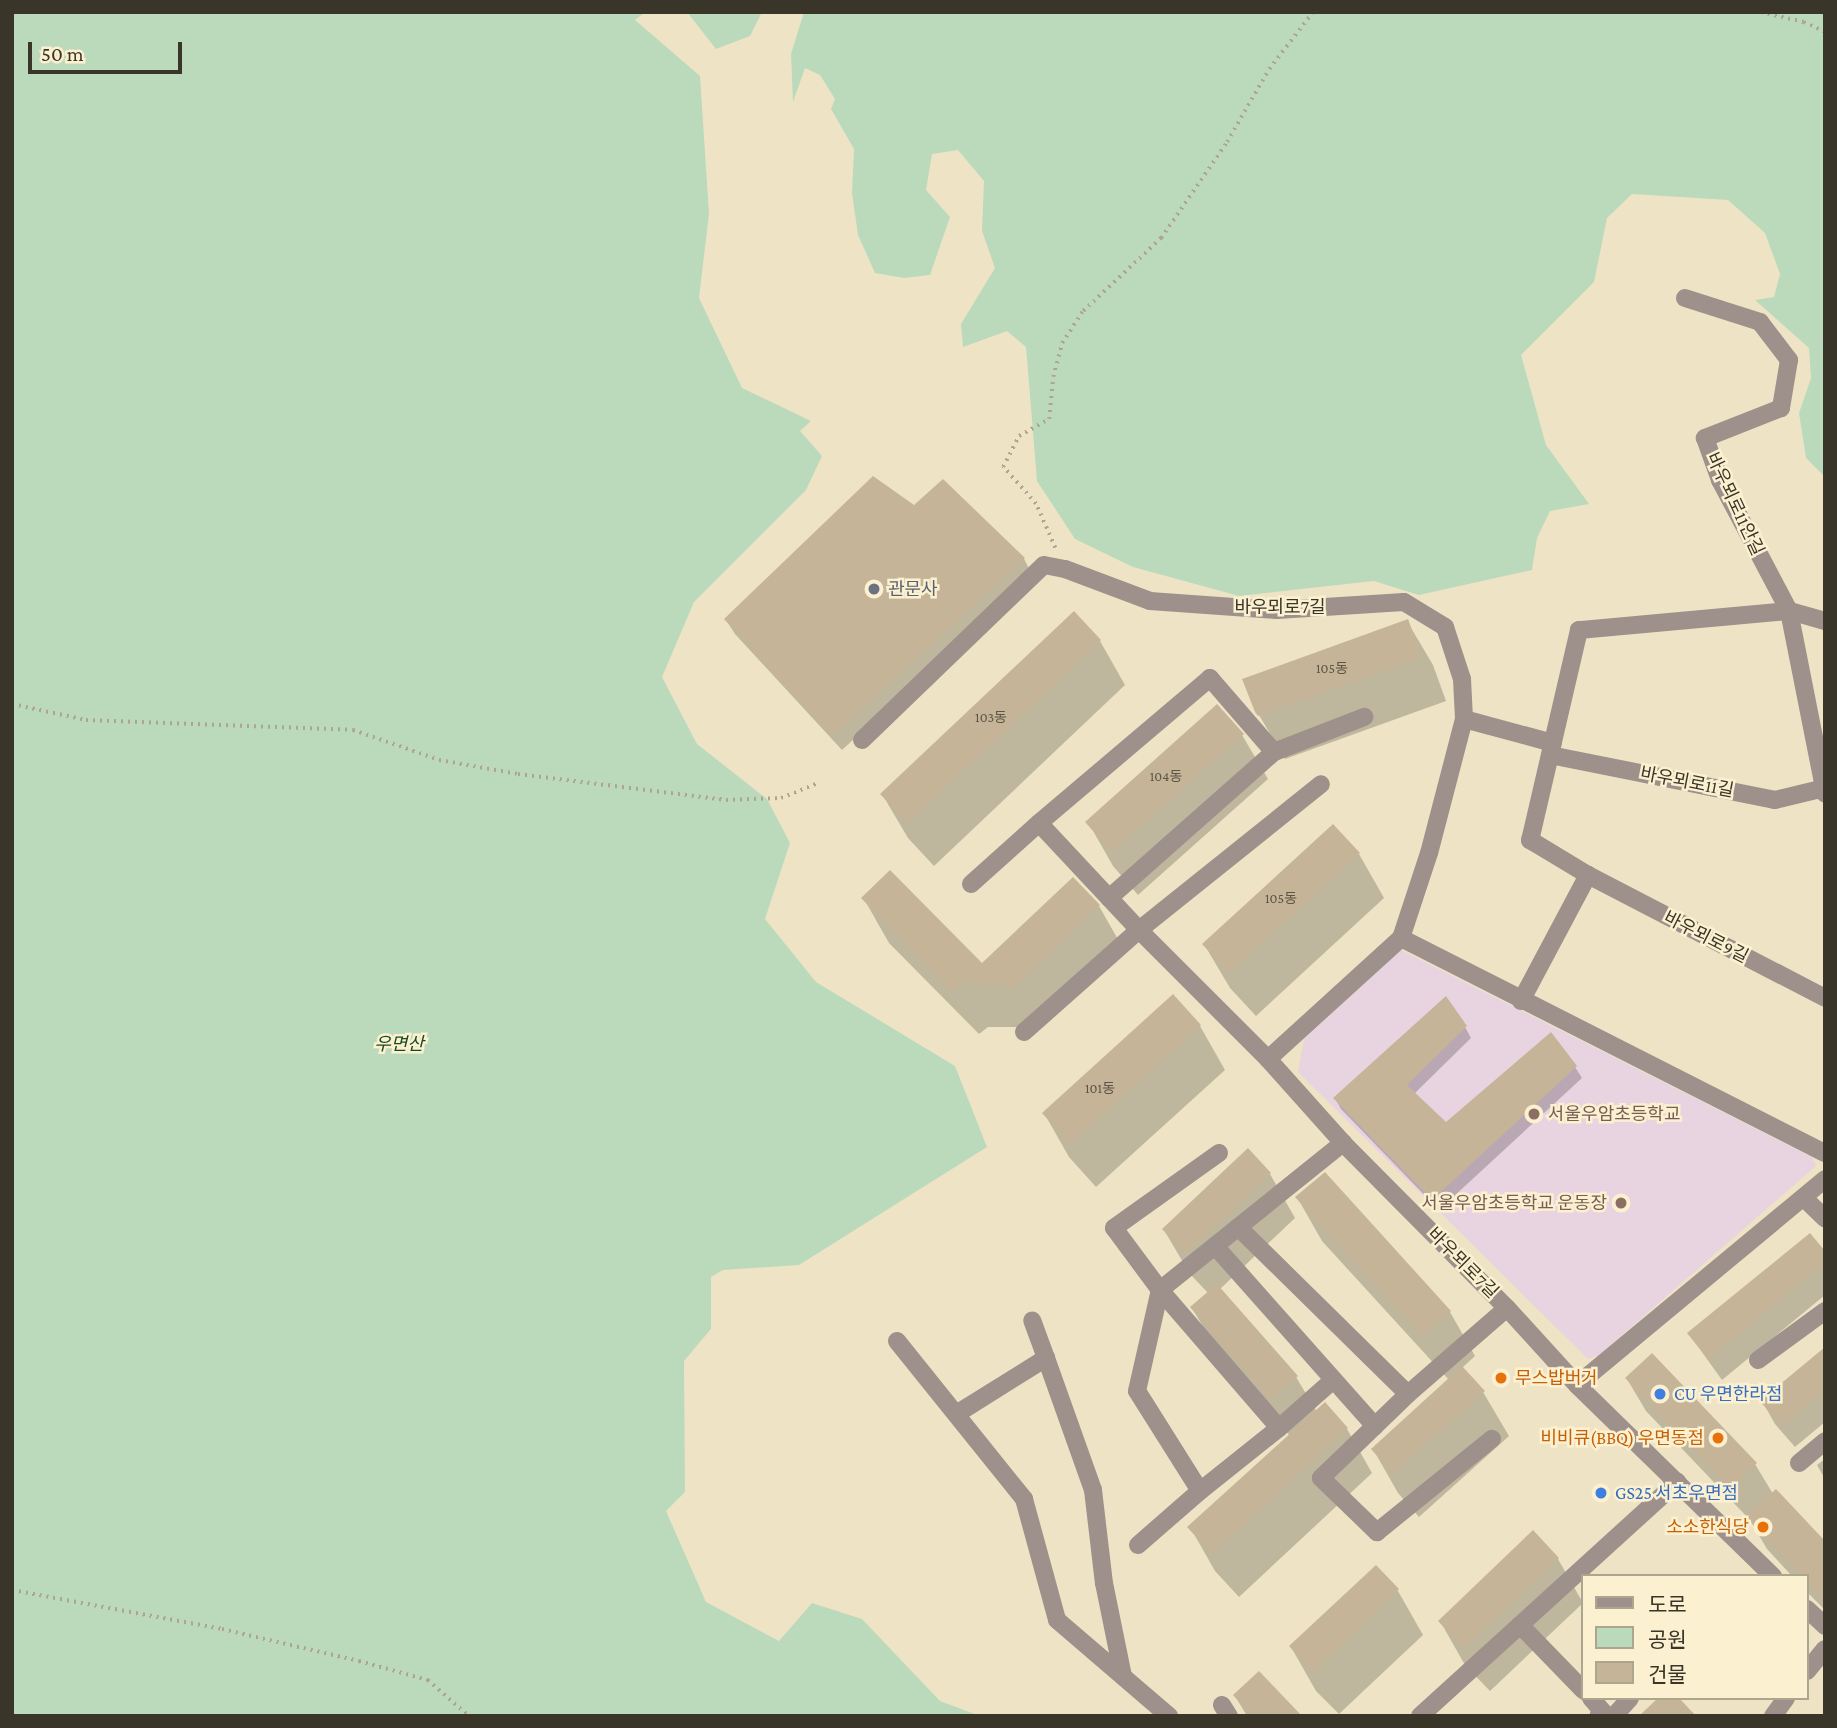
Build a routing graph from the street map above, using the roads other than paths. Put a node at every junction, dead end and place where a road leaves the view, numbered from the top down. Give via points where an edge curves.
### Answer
1 (1685, 298) dead end
2 (1789, 611) junction
3 (1825, 621) edge
4 (1364, 717) dead end
5 (1464, 719) junction
6 (862, 740) dead end
7 (1552, 749) junction
8 (1274, 752) junction
9 (1321, 784) dead end
10 (1824, 790) edge
11 (1038, 823) junction
12 (1588, 875) junction
13 (971, 884) dead end
14 (1109, 898) junction
15 (1139, 930) junction
16 (1401, 938) junction
17 (1825, 998) edge
18 (1521, 1002) junction
19 (1024, 1032) dead end
20 (1268, 1059) junction
21 (1343, 1143) junction
22 (1219, 1153) dead end
23 (1825, 1153) edge
24 (1825, 1179) edge
25 (1805, 1199) junction
26 (1825, 1218) edge
27 (1238, 1227) junction
28 (1214, 1246) junction
29 (1160, 1290) junction
30 (1507, 1308) junction
31 (1825, 1311) edge
32 (1032, 1320) dead end
33 (897, 1341) dead end
34 (1046, 1358) junction
35 (1758, 1360) dead end
36 (1333, 1380) junction
37 (1577, 1385) junction
38 (1408, 1394) junction
39 (958, 1413) junction
40 (1375, 1426) junction
41 (1279, 1429) junction
42 (1492, 1439) dead end
43 (1825, 1441) edge
44 (1799, 1463) dead end
45 (1677, 1482) junction
46 (1200, 1491) junction
47 (1138, 1545) dead end
48 (1771, 1574) edge
49 (1809, 1611) edge
50 (1520, 1625) junction
51 (1825, 1626) edge
52 (1825, 1649) edge
53 (1809, 1669) edge
54 (1123, 1676) junction
55 (1581, 1685) edge
56 (1626, 1700) edge
57 (1785, 1700) edge
58 (1603, 1711) edge
59 (1169, 1716) edge
60 (1420, 1716) edge
61 (1773, 1716) edge

1 - 2 street, 바우뫼로11안길 via 1760,322 1789,360 1781,408 1705,438 1720,480
2 - 3 street
2 - 7 street via 1579,630
2 - 10 street, 바우뫼로11길
4 - 8 street
5 - 6 street, 바우뫼로7길 via 1462,679 1445,627 1404,602 1278,610 1150,601 1044,565
5 - 7 street, 바우뫼로11길
5 - 16 street, 바우뫼로7길
7 - 10 street, 바우뫼로11길 via 1775,800
7 - 12 street, 바우뫼로9길 via 1530,840
8 - 11 street via 1210,678
8 - 14 street
9 - 15 street
11 - 13 street
11 - 14 street
12 - 17 street, 바우뫼로9길
12 - 18 street
14 - 15 street
15 - 19 street
15 - 20 street
16 - 18 street
16 - 20 street, 바우뫼로7길
18 - 23 street
20 - 21 street, 바우뫼로7길
21 - 27 street
21 - 30 street, 바우뫼로7길
22 - 29 street via 1114,1228
24 - 25 street
25 - 26 street
25 - 37 street
27 - 28 street
27 - 38 street
28 - 29 street
28 - 36 street
29 - 41 street
29 - 46 street via 1138,1391
30 - 37 street, 바우뫼로7길
30 - 38 street
31 - 35 street
32 - 34 street
33 - 39 street
34 - 39 street
34 - 54 street via 1093,1490 1104,1583
36 - 40 street
36 - 41 street
37 - 45 street, 바우뫼로7길
38 - 40 street
39 - 54 street via 1024,1499 1057,1620
40 - 42 street via 1321,1478 1377,1532
41 - 46 street
43 - 44 street
45 - 48 street, 바우뫼로7길
45 - 50 street
46 - 47 street
49 - 51 street
50 - 55 street
50 - 60 street
52 - 53 street
54 - 59 street
56 - 58 street
57 - 61 street

